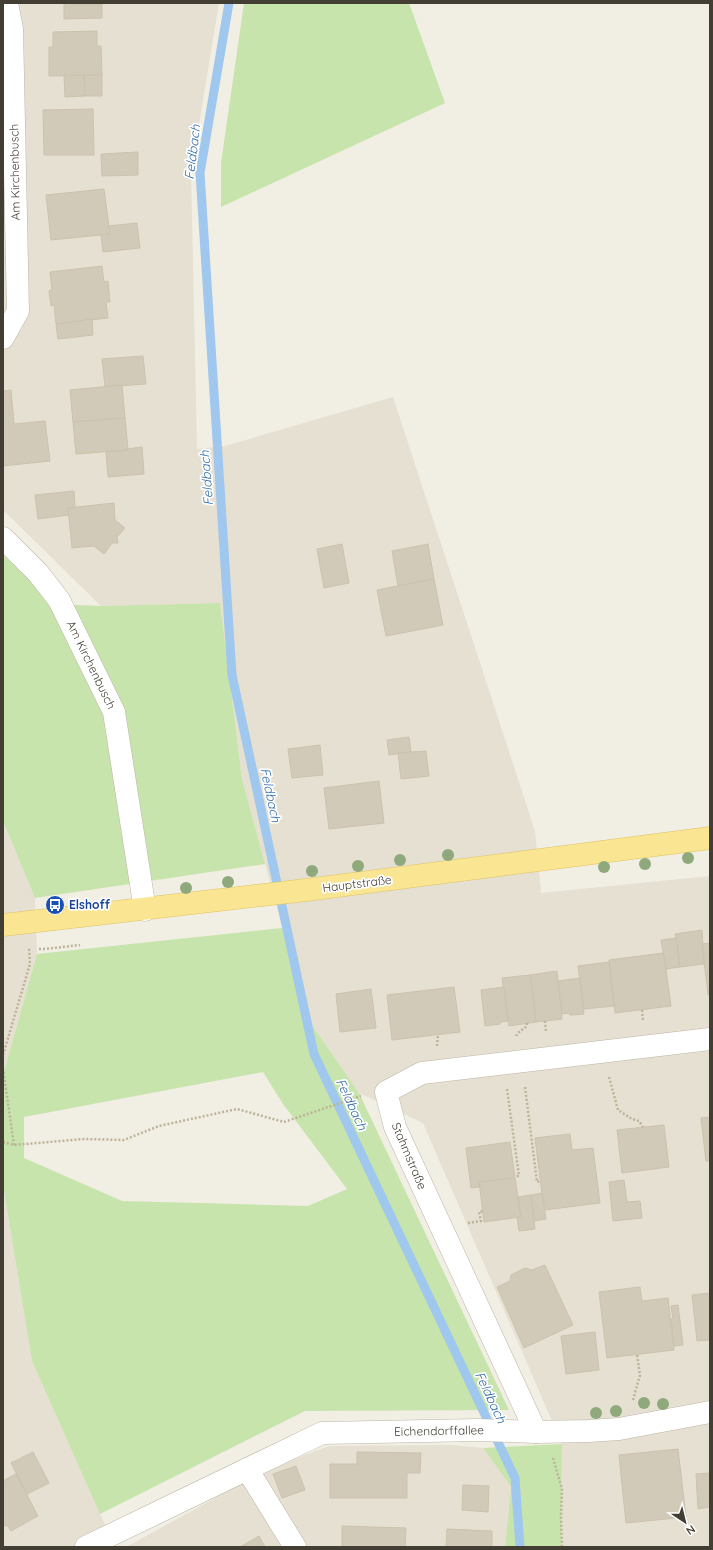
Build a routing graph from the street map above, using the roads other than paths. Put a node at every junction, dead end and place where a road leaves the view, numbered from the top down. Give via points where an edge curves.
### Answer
1 (8, 3) edge
2 (3, 338) edge
3 (3, 538) edge
4 (710, 838) edge
5 (145, 910) junction
6 (3, 925) edge
7 (710, 1039) edge
8 (710, 1412) edge
9 (536, 1432) junction
10 (247, 1469) junction
11 (86, 1547) edge
12 (295, 1547) edge

1 - 2 street, Am Kirchenbusch via 12,29 18,311
3 - 5 street, Am Kirchenbusch via 38,573 59,600 114,712
4 - 5 main road, Hauptstraße
5 - 6 main road, Hauptstraße
7 - 9 street, Stahmstraße via 422,1073 386,1092 395,1127
8 - 9 street, Eichendorffallee via 625,1427
9 - 10 street, Eichendorffallee via 478,1430 322,1433
10 - 11 street, Eichendorffallee
10 - 12 street

